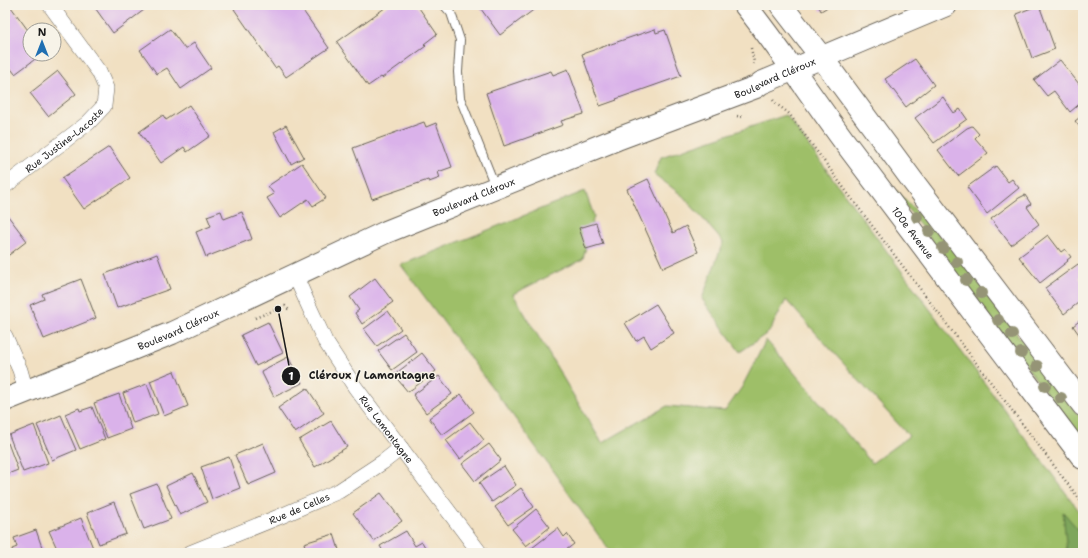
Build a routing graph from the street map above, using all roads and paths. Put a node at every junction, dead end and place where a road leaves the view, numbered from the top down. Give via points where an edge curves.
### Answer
1 (50, 5) edge
2 (444, 5) edge
3 (746, 5) edge
4 (782, 5) edge
5 (946, 5) edge
6 (923, 9) edge
7 (822, 58) junction
8 (793, 70) junction
9 (776, 104) dead end
10 (5, 186) edge
11 (495, 187) junction
12 (295, 275) junction
13 (5, 336) edge
14 (26, 391) junction
15 (5, 400) edge
16 (1083, 405) edge
17 (401, 448) junction
18 (1083, 458) edge
19 (1083, 504) edge
20 (190, 553) edge
21 (480, 553) edge

1 - 10 street, Rue Justine-Lacoste via 99,72 106,88 104,106 88,123
2 - 11 lane via 450,13 460,40 460,98
3 - 8 street, 100e Avenue
4 - 7 street
5 - 6 street, Boulevard Cléroux
6 - 7 street, Boulevard Cléroux
7 - 8 street, Boulevard Cléroux
7 - 16 street
8 - 11 street, Boulevard Cléroux via 756,87
8 - 18 street, 100e Avenue
9 - 19 path via 790,115
11 - 12 street, Boulevard Cléroux via 386,232
12 - 14 street, Boulevard Cléroux via 172,333
12 - 17 street, Rue Lamontagne via 325,341 355,387
13 - 14 street
14 - 15 street, Boulevard Cléroux
17 - 20 street, Rue de Celles via 338,491
17 - 21 street, Rue Lamontagne

